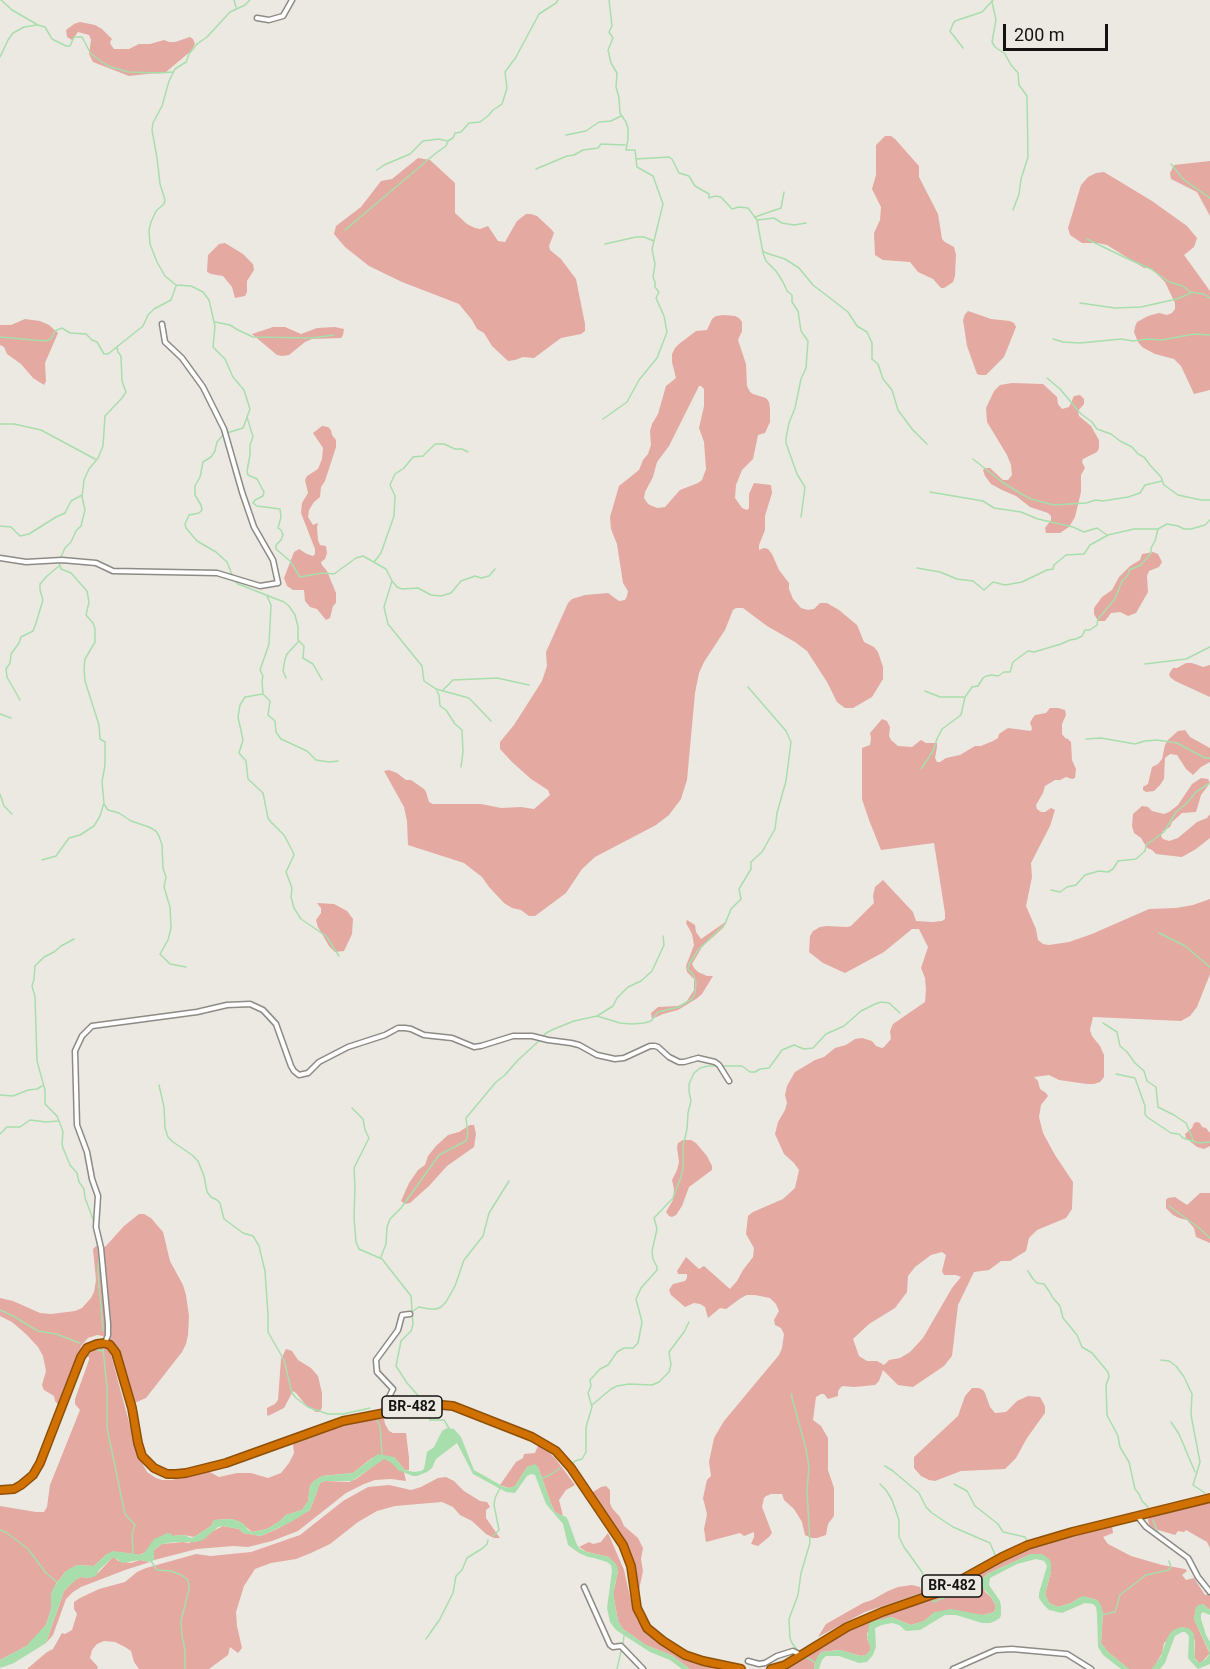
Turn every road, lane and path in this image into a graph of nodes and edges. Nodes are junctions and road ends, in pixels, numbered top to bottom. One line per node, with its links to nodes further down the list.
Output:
1 (292, 0): 2 (street)
2 (257, 18)
3 (162, 324): 4 (street)
4 (0, 558)
5 (729, 1081): 7 (street)
6 (410, 1314): 8 (street)
7 (105, 1344): 8 (highway, BR-482); 9 (highway)
8 (387, 1412): 17 (highway, BR-482)
9 (0, 1490)
10 (1210, 1498): 11 (highway, BR-482)
11 (1137, 1516): 13 (street); 14 (highway, BR-482)
12 (584, 1587): 16 (street)
13 (1210, 1592)
14 (801, 1655): 15 (street); 18 (highway, BR-482)
15 (748, 1661)
16 (643, 1669)
17 (741, 1669)
18 (771, 1669)
19 (953, 1669): 20 (street)
20 (1091, 1669)

